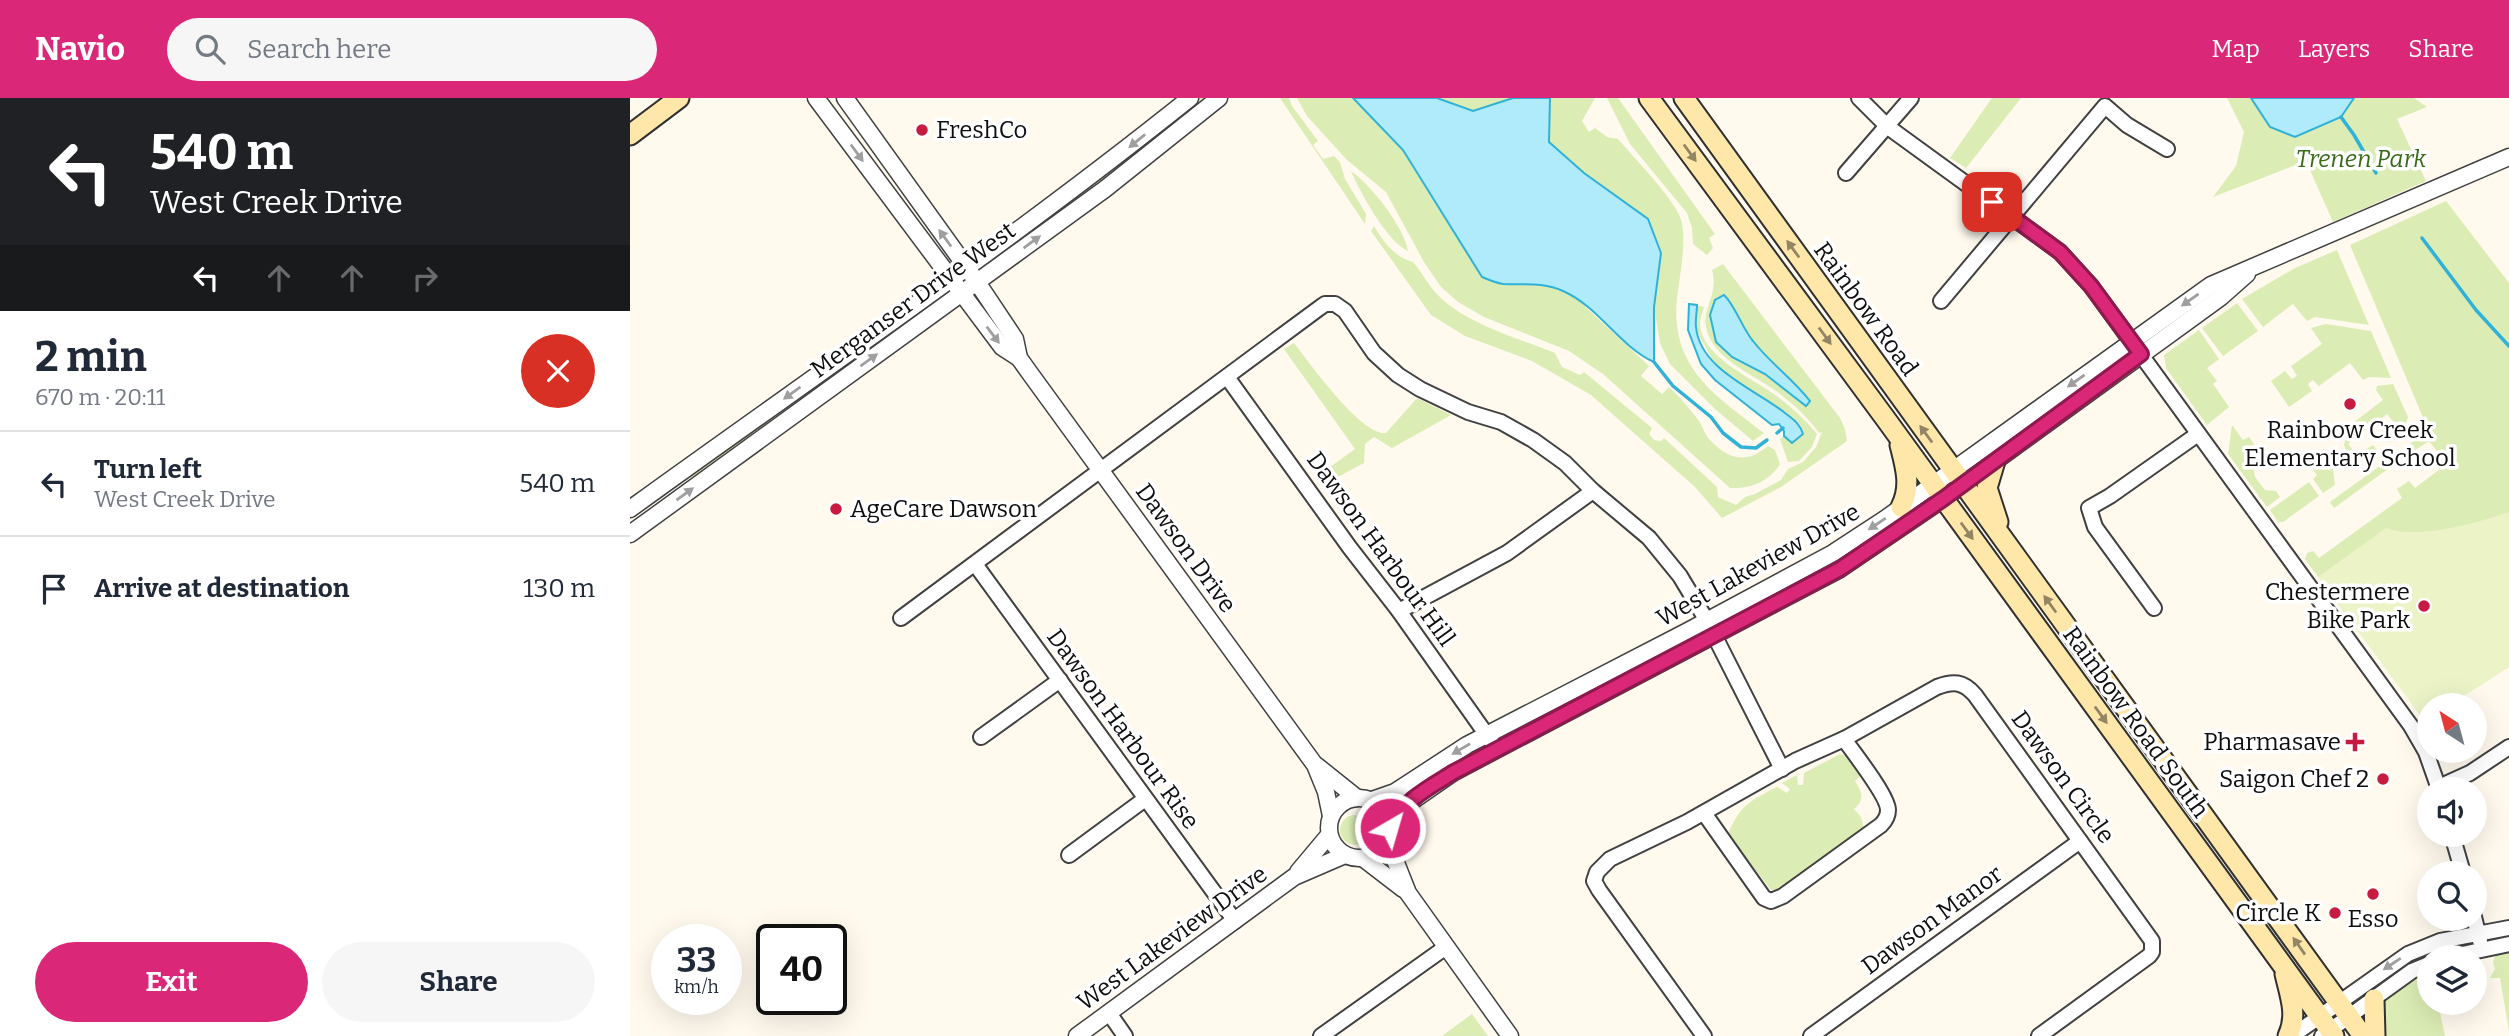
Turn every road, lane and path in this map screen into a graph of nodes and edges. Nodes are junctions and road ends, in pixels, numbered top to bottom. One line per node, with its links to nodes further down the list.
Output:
1 (686, 98): 10 (main road)
2 (817, 98): 17 (street, Dawson Drive, one-way to 17)
3 (845, 98): 16 (street, Dawson Drive)
4 (1190, 98): 19 (street, Merganser Drive West, one-way to 19)
5 (1219, 98): 21 (street, Merganser Drive West, one-way to 5)
6 (1649, 98): 28 (main road, Rainbow Road, one-way to 28)
7 (1684, 98): 31 (main road, Rainbow Road, one-way to 7)
8 (1859, 98): 11 (street)
9 (1911, 98): 11 (street)
10 (674, 103): 12 (main road)
11 (1888, 127): 15 (street); 18 (street)
12 (630, 135)
13 (2167, 149): 18 (street)
14 (2507, 162): 24 (street, West Lakeview Drive)
15 (1846, 173)
16 (903, 180): 17 (street); 19 (street, Dawson Drive, one-way to 16)
17 (886, 192): 20 (street, Dawson Drive)
18 (2011, 216): 23 (street); 24 (street)
19 (966, 267): 20 (street, Merganser Drive West); 21 (street, Dawson Drive)
20 (951, 280): 22 (street, Dawson Drive); 35 (street, Merganser Drive West, one-way to 35)
21 (977, 282): 22 (street, Merganser Drive West); 25 (street, Dawson Drive)
22 (961, 293): 25 (street, Dawson Drive, one-way to 25); 36 (street, Merganser Drive West, one-way to 22)
23 (1941, 301)
24 (2136, 348): 27 (street); 29 (street, West Lakeview Drive); 31 (street, West Lakeview Drive, one-way to 31)
25 (1019, 358): 30 (street, Dawson Drive)
26 (1227, 377): 30 (street); 32 (street); 40 (street, Dawson Harbour Hill)
27 (2198, 434): 39 (street); 50 (street)
28 (1898, 437): 33 (main road, Rainbow Road South); 34 (main road)
29 (1995, 461): 31 (street, West Lakeview Drive); 37 (main road)
30 (1101, 470): 38 (street); 48 (street, Dawson Drive)
31 (1957, 477): 33 (street, West Lakeview Drive); 37 (main road, Rainbow Road)
32 (1593, 491): 40 (street); 42 (street)
33 (1938, 491): 34 (street, West Lakeview Drive); 42 (street, West Lakeview Drive); 71 (main road, Rainbow Road South, one-way to 71)
34 (1901, 506): 42 (street, West Lakeview Drive, one-way to 42)
35 (630, 509)
36 (630, 534)
37 (2009, 548): 75 (main road, Rainbow Road South, one-way to 37)
38 (975, 564): 41 (street); 43 (street, Dawson Harbour Rise)
39 (2154, 608)
40 (1399, 611): 46 (street, Dawson Harbour Hill)
41 (901, 618)
42 (1710, 628): 46 (street, West Lakeview Drive); 49 (street)
43 (1060, 680): 44 (street); 52 (street, Dawson Harbour Rise)
44 (981, 737)
45 (1844, 739): 49 (street, Dawson Circle); 54 (street); 58 (street, Dawson Circle)
46 (1492, 741): 53 (street, West Lakeview Drive, one-way to 53); 56 (street, West Lakeview Drive)
47 (2509, 747): 51 (street)
48 (1315, 765): 53 (street, Dawson Drive); 55 (street, Dawson Drive)
49 (1782, 769): 54 (street, Dawson Circle)
50 (2435, 777)
51 (2462, 777)
52 (1146, 799): 59 (street); 64 (street, Dawson Harbour Rise)
53 (1365, 799): 55 (street); 56 (street)
54 (1704, 813): 81 (street, Dawson Circle)
55 (1331, 816): 57 (street)
56 (1389, 834): 61 (street); 63 (street)
57 (1329, 835): 60 (street); 62 (street, West Lakeview Drive)
58 (2080, 841): 76 (street, Dawson Circle); 82 (street, Dawson Manor)
59 (1069, 855)
60 (1345, 855): 61 (street); 62 (street, West Lakeview Drive)
61 (1364, 859): 63 (street)
62 (1294, 877): 64 (street, West Lakeview Drive)
63 (1408, 893): 69 (street)
64 (1234, 921): 74 (street, West Lakeview Drive)
65 (2509, 928): 66 (street)
66 (2479, 933): 68 (street); 75 (street, one-way to 75)
67 (2509, 944): 70 (street)
68 (2481, 945)
69 (1446, 947): 79 (street); 80 (street)
70 (2487, 948)
71 (2284, 966): 75 (main road, Rainbow Road South); 83 (main road)
72 (2417, 969): 73 (street)
73 (2374, 999): 75 (street); 85 (main road)
74 (1108, 1013): 77 (street, West Lakeview Drive); 78 (street)
75 (2332, 1022): 83 (street); 84 (main road, Rainbow Road South)
76 (2044, 1034)
77 (1077, 1036)
78 (1125, 1036)
79 (1321, 1036)
80 (1510, 1036)
81 (1704, 1036)
82 (1811, 1036)
83 (2290, 1036)
84 (2363, 1036)
85 (2375, 1036)

